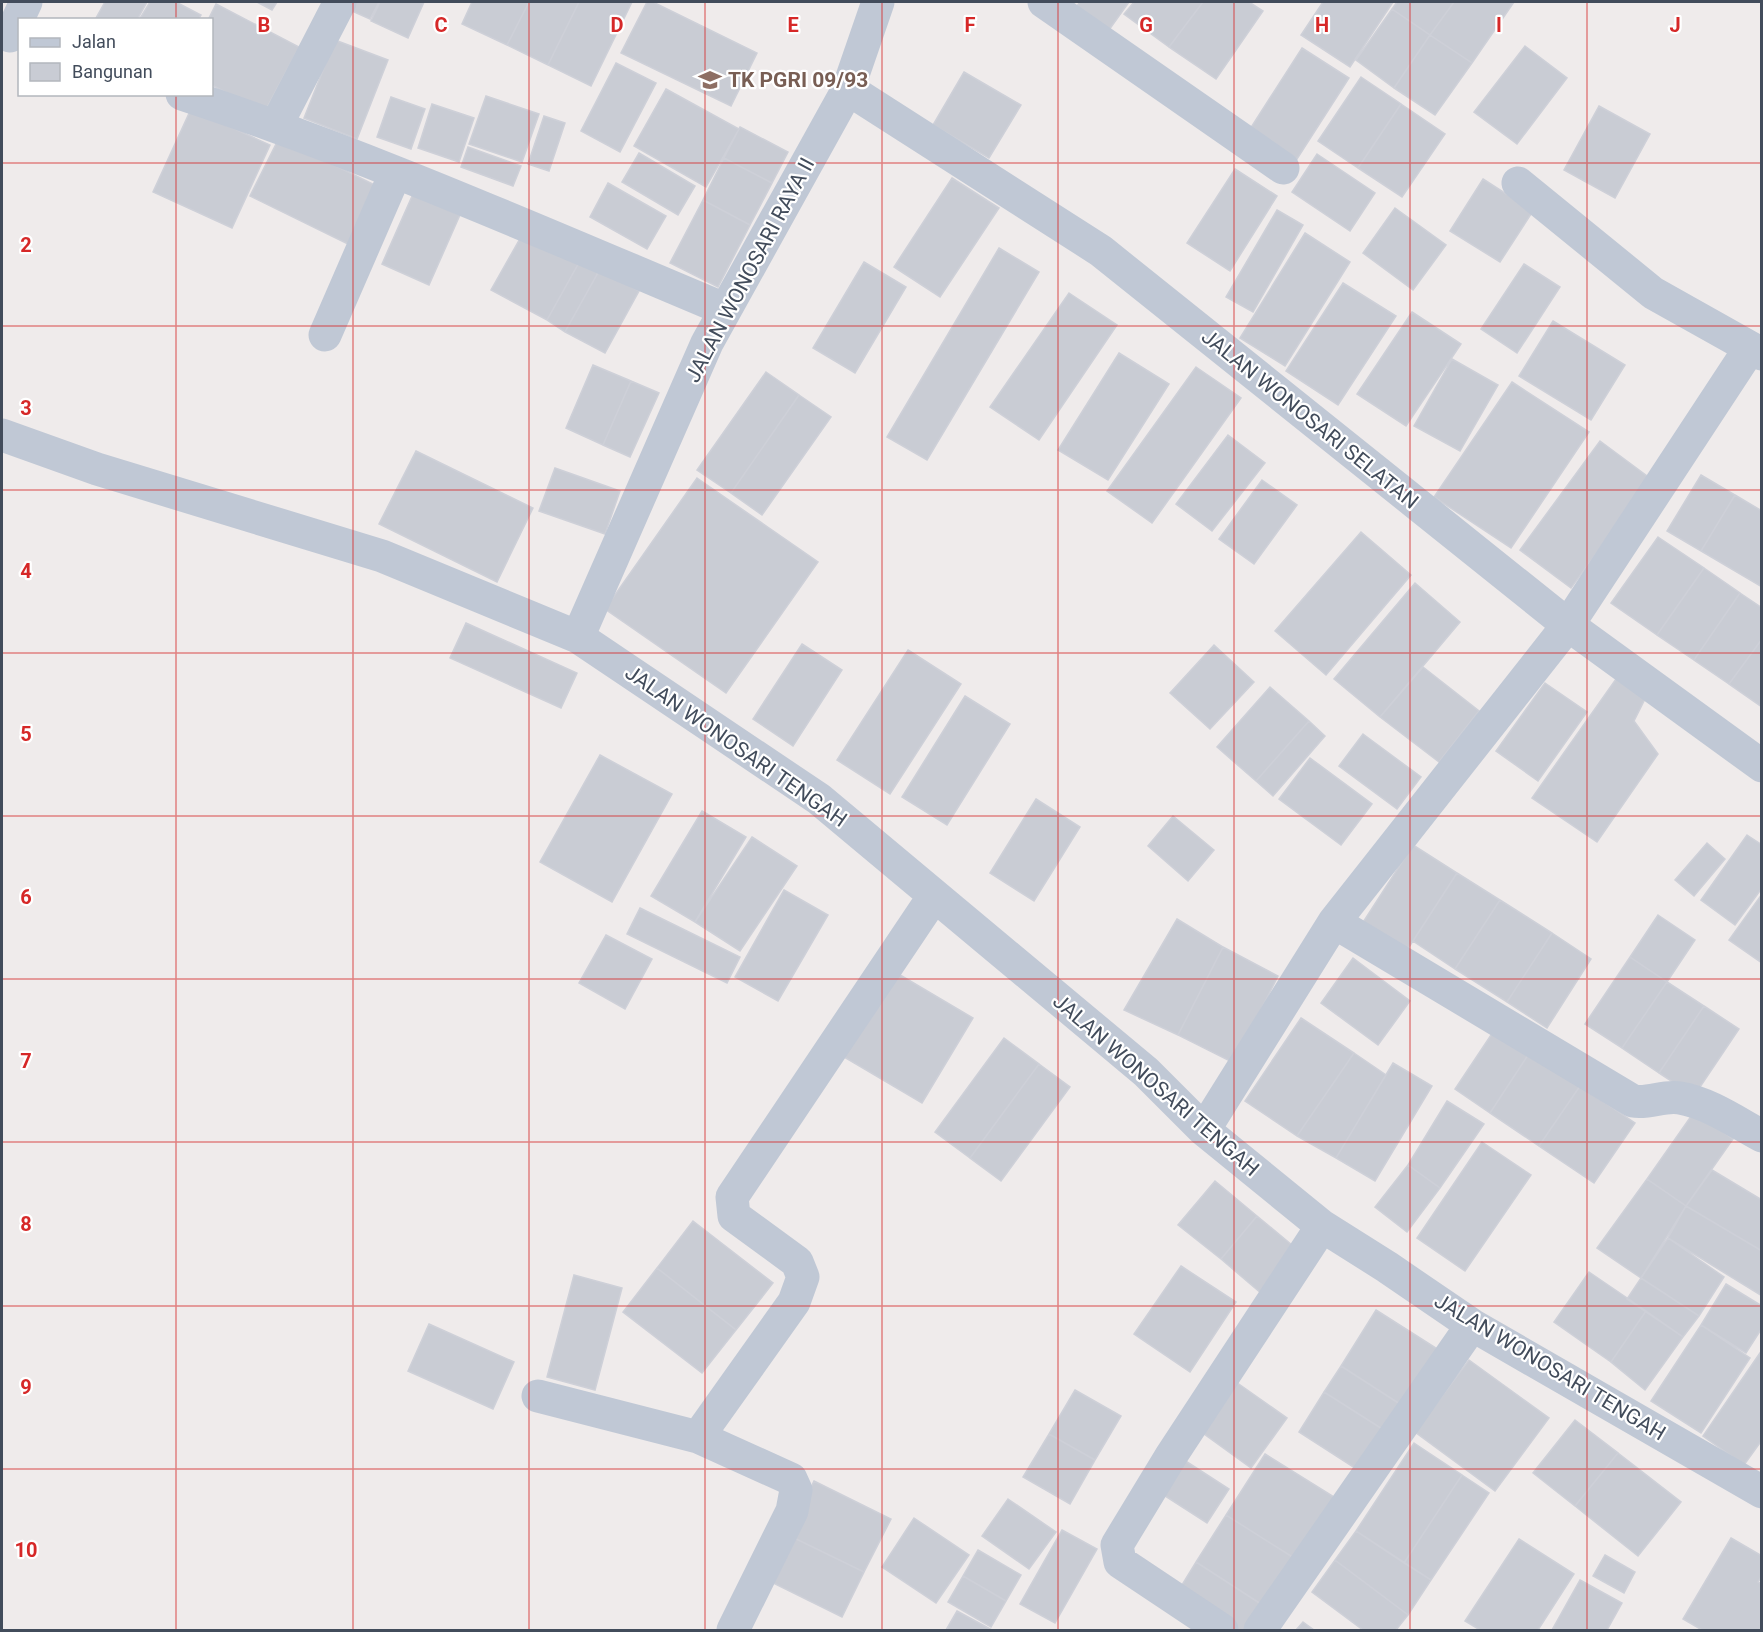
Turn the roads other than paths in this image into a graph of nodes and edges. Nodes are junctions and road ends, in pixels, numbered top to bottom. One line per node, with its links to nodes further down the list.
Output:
1 (26, 2): 5 (street)
2 (340, 2): 10 (street)
3 (878, 2): 8 (street, JALAN WONOSARI RAYA II)
4 (1044, 2): 11 (street)
5 (18, 18)
6 (18, 19): 7 (street)
7 (10, 36)
8 (848, 89): 14 (street, JALAN WONOSARI RAYA II); 18 (street, JALAN WONOSARI SELATAN)
9 (189, 96): 10 (street)
10 (276, 126): 12 (street)
11 (1283, 168)
12 (395, 174): 14 (street); 15 (street)
13 (1518, 183): 16 (street)
14 (724, 309): 19 (street, JALAN WONOSARI RAYA II)
15 (324, 335)
16 (1756, 351): 18 (street)
17 (2, 435): 19 (street, JALAN WONOSARI TENGAH)
18 (1568, 625): 20 (street, JALAN WONOSARI SELATAN); 22 (street)
19 (578, 637): 21 (street, JALAN WONOSARI TENGAH)
20 (1761, 766)
21 (934, 896): 23 (street, JALAN WONOSARI TENGAH); 28 (street)
22 (1334, 922): 23 (street); 24 (street)
23 (1204, 1130): 25 (street, JALAN WONOSARI TENGAH)
24 (1761, 1136)
25 (1322, 1226): 26 (street, JALAN WONOSARI TENGAH); 31 (street)
26 (1472, 1325): 29 (street, JALAN WONOSARI TENGAH); 32 (street)
27 (538, 1396): 28 (street)
28 (698, 1437): 30 (street)
29 (1761, 1492)
30 (733, 1630)
31 (1222, 1630)
32 (1260, 1630)

